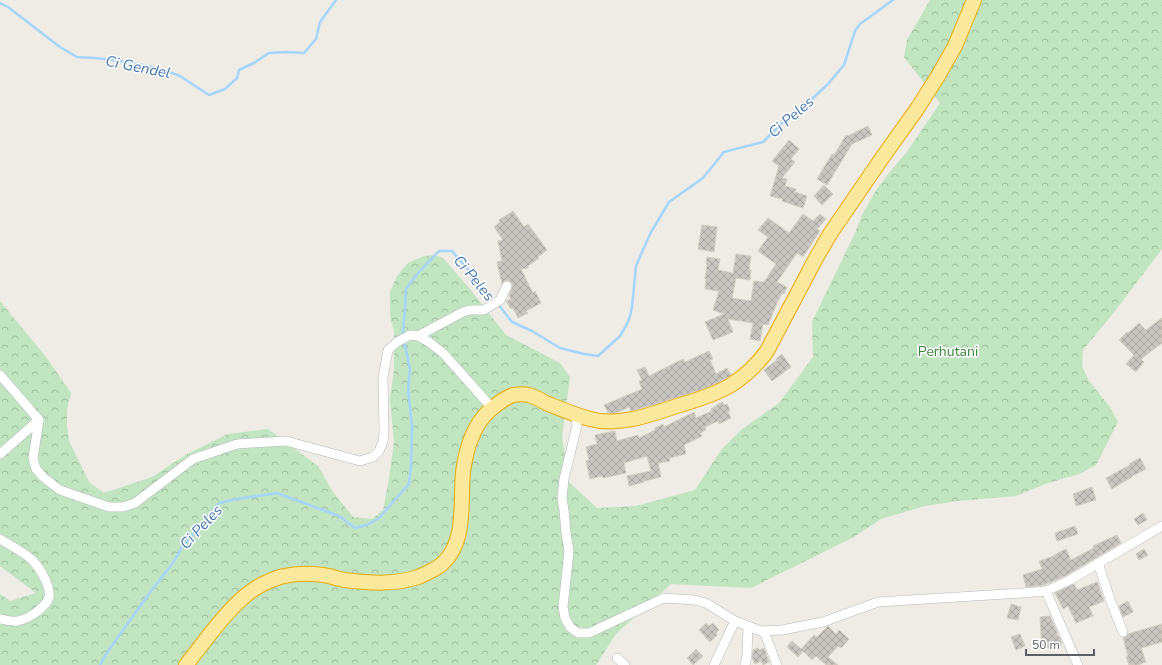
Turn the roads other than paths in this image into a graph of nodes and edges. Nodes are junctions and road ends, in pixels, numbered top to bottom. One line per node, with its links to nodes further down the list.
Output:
1 (974, 0): 6 (highway)
2 (507, 286): 3 (street)
3 (414, 335): 5 (street); 7 (street)
4 (0, 375): 7 (street)
5 (492, 408): 6 (highway); 19 (highway)
6 (576, 415): 14 (street)
7 (39, 420): 8 (street)
8 (0, 454)
9 (1162, 526): 11 (street)
10 (0, 539): 13 (street)
11 (1098, 563): 12 (street); 17 (street)
12 (1046, 590): 16 (street); 24 (street)
13 (0, 620)
14 (735, 621): 15 (street); 21 (street)
15 (748, 626): 16 (street); 22 (street)
16 (761, 631): 23 (street)
17 (1123, 632)
18 (617, 658): 20 (street)
19 (186, 665)
20 (625, 665)
21 (714, 665)
22 (744, 665)
23 (777, 665)
24 (1078, 665)

